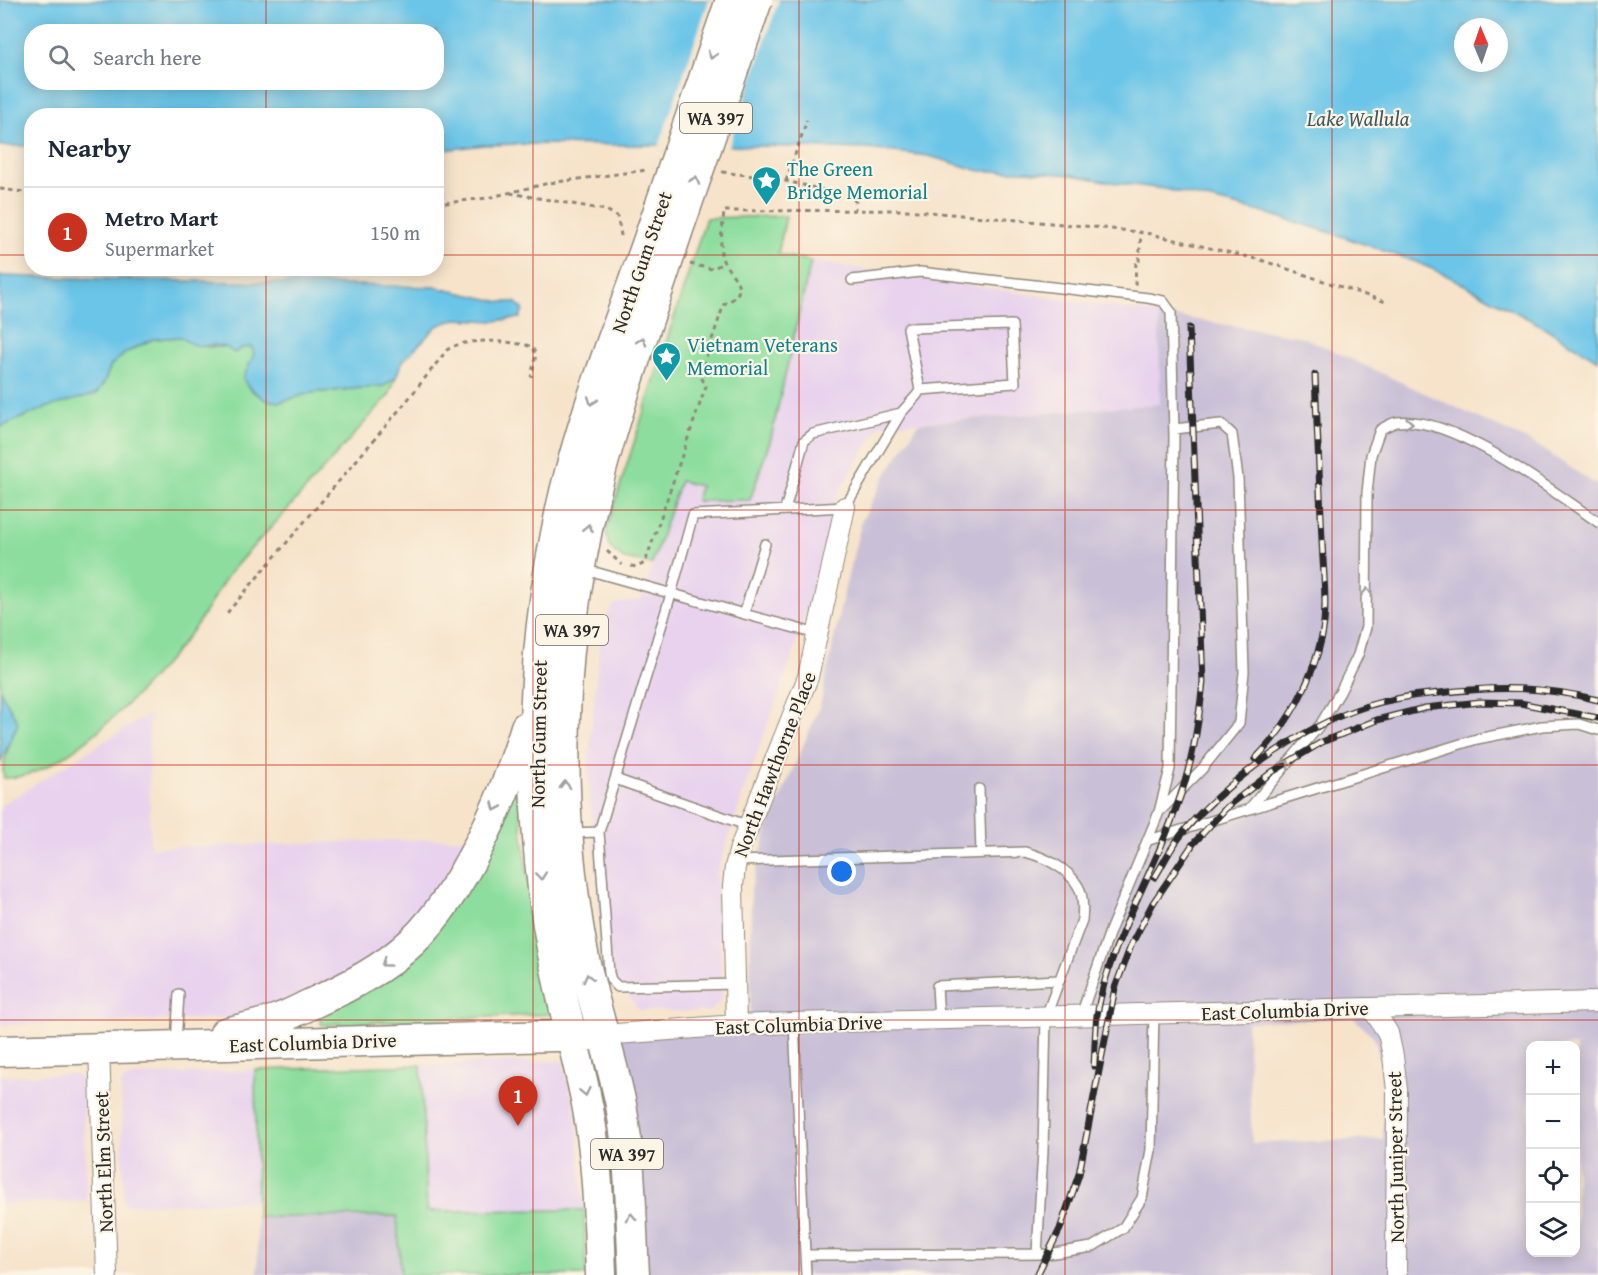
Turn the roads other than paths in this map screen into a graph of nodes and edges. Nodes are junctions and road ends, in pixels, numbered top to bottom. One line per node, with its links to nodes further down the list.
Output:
1 (731, 0): 3 (main road, North Gum Street / WA 397, one-way to 3, bridge)
2 (756, 0): 3 (main road, North Gum Street / WA 397, one-way to 2, bridge)
3 (672, 242): 12 (main road, North Gum Street / WA 397)
4 (852, 280): 7 (lane)
5 (920, 390): 5 (lane); 6 (lane)
6 (901, 413): 8 (lane); 9 (lane)
7 (1174, 429): 21 (lane); 21 (lane)
8 (845, 507): 9 (lane); 15 (street, North Hawthorne Place)
9 (785, 510): 13 (lane)
10 (1598, 522): 20 (lane, one-way to 10)
11 (765, 544): 14 (lane)
12 (565, 568): 13 (lane); 16 (main road, North Gum Street / WA 397); 24 (main road, North Gum Street / WA 397, one-way to 12)
13 (671, 594): 14 (lane); 18 (lane)
14 (744, 614): 15 (lane)
15 (818, 635): 22 (street, North Hawthorne Place)
16 (536, 692): 24 (main road, North Gum Street / WA 397); 41 (main road, one-way to 41)
17 (1598, 728): 20 (lane)
18 (615, 779): 22 (lane); 23 (lane)
19 (979, 789): 26 (lane)
20 (1249, 809): 25 (lane)
21 (1159, 812): 25 (lane)
22 (749, 826): 27 (street, North Hawthorne Place)
23 (599, 832): 24 (lane); 29 (lane)
24 (552, 834): 39 (main road, North Gum Street / WA 397, one-way to 39); 40 (main road, North Gum Street / WA 397, one-way to 24)
25 (1149, 840): 34 (lane)
26 (981, 853): 27 (lane); 28 (lane)
27 (736, 861): 29 (street, North Hawthorne Place)
28 (1059, 980): 35 (lane); 36 (lane)
29 (735, 984): 38 (street, North Hawthorne Place)
30 (179, 994): 41 (lane)
31 (1598, 1002): 32 (street, East Columbia Drive)
32 (1372, 1008): 33 (street, East Columbia Drive); 50 (street, North Juniper Street)
33 (1154, 1014): 34 (street, East Columbia Drive); 44 (lane)
34 (1082, 1015): 35 (street, East Columbia Drive)
35 (1046, 1016): 36 (street, East Columbia Drive); 44 (lane)
36 (939, 1019): 37 (street, East Columbia Drive)
37 (794, 1023): 38 (street, East Columbia Drive); 45 (lane)
38 (736, 1025): 40 (street, East Columbia Drive)
39 (571, 1035): 40 (main road, East Columbia Drive); 41 (main road, East Columbia Drive); 47 (main road, North Gum Street / WA 397, one-way to 47)
40 (603, 1035): 48 (main road, North Gum Street / WA 397, one-way to 40)
41 (176, 1046): 42 (main road, East Columbia Drive)
42 (99, 1048): 43 (main road, East Columbia Drive); 46 (street, North Elm Street)
43 (0, 1051)
44 (1037, 1254): 45 (lane)
45 (805, 1255): 49 (lane)
46 (107, 1275)
47 (601, 1275)
48 (634, 1275)
49 (806, 1275)
50 (1396, 1275)

